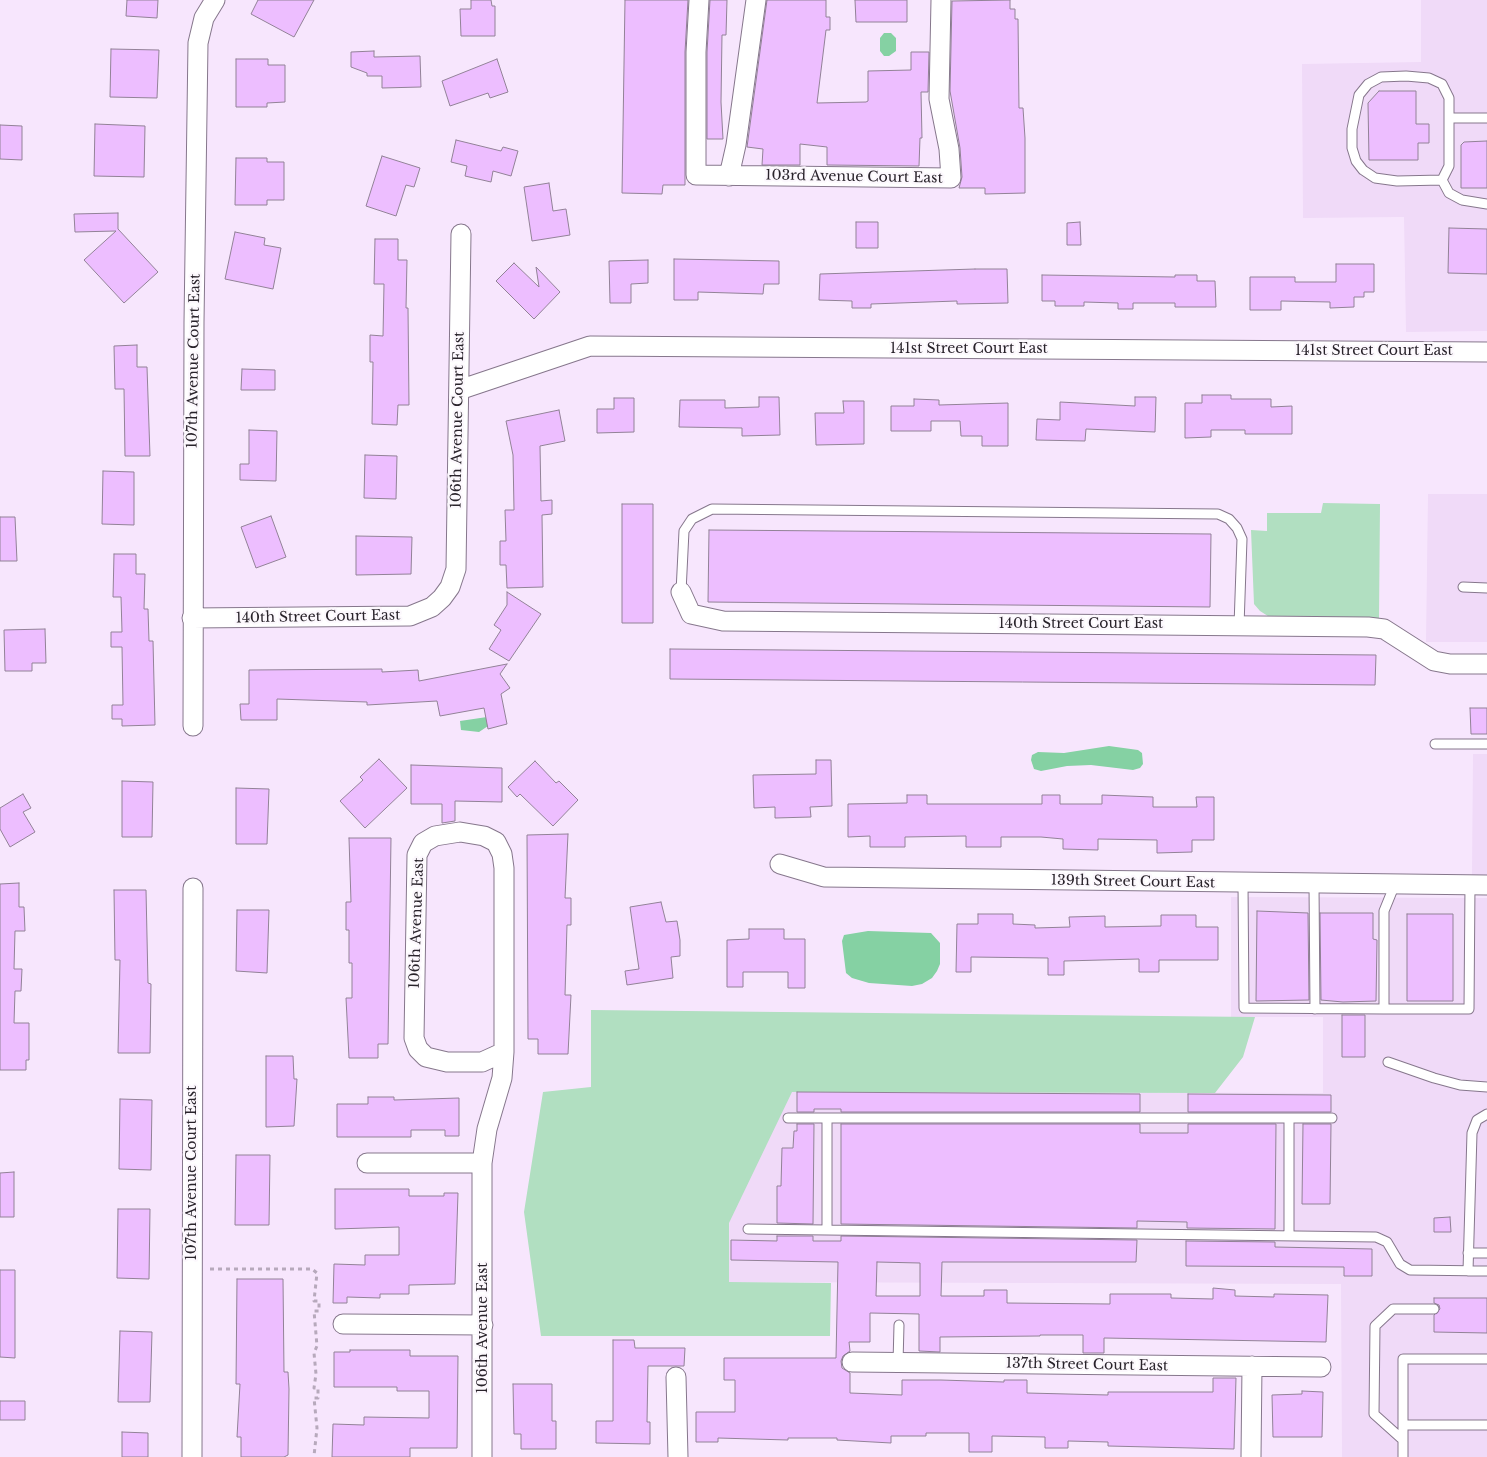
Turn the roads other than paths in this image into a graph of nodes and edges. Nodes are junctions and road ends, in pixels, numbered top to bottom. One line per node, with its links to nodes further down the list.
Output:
1 (215, 0): 17 (street, 107th Avenue Court East)
2 (699, 0): 7 (street, 103rd Avenue Court East)
3 (756, 0): 7 (street)
4 (941, 0): 7 (street, 103rd Avenue Court East)
5 (1450, 118): 6 (lane); 8 (lane); 8 (lane)
6 (1487, 118)
7 (729, 176)
8 (1442, 180): 9 (lane)
9 (1487, 204)
10 (461, 234): 12 (street, 106th Avenue Court East)
11 (1487, 352): 12 (street, 141st Street Court East)
12 (459, 390): 16 (street, 106th Avenue Court East)
13 (1463, 587): 14 (lane)
14 (1487, 588)
15 (681, 592): 18 (street, 140th Street Court East); 18 (lane)
16 (440, 601): 17 (street, 140th Street Court East)
17 (192, 618): 20 (street, 107th Avenue Court East)
18 (1240, 626): 19 (street, 140th Street Court East)
19 (1487, 664)
20 (193, 726)
21 (1435, 744): 22 (lane)
22 (1487, 744)
23 (780, 864): 24 (street, 139th Street Court East)
24 (1243, 883): 25 (street, 139th Street Court East); 29 (lane)
25 (1314, 884): 26 (street, 139th Street Court East); 29 (lane)
26 (1395, 884): 27 (street, 139th Street Court East); 30 (lane)
27 (1478, 885): 30 (lane)
28 (193, 888): 61 (street, 107th Avenue Court East)
29 (1315, 1009): 30 (lane)
30 (1384, 1009)
31 (504, 1052): 31 (street, 106th Avenue East); 40 (street, 106th Avenue East)
32 (1388, 1062): 33 (lane)
33 (1487, 1087)
34 (1487, 1114): 44 (lane)
35 (788, 1118): 36 (lane)
36 (827, 1118): 37 (lane); 42 (lane)
37 (1289, 1118): 38 (lane); 43 (lane)
38 (1332, 1118)
39 (367, 1164): 40 (street)
40 (482, 1164): 50 (street, 106th Avenue East)
41 (748, 1229): 42 (lane)
42 (827, 1230): 43 (lane)
43 (1289, 1235): 46 (lane)
44 (1468, 1253): 45 (lane); 46 (lane)
45 (1487, 1253)
46 (1468, 1271): 47 (lane)
47 (1487, 1271)
48 (1434, 1309): 60 (lane)
49 (343, 1324): 50 (street)
50 (483, 1325): 62 (street, 106th Avenue East)
51 (899, 1325): 54 (lane)
52 (1487, 1359): 58 (lane)
53 (852, 1362): 54 (street, 137th Street Court East)
54 (898, 1363): 55 (street, 137th Street Court East)
55 (1252, 1366): 56 (street, 137th Street Court East); 64 (street)
56 (1321, 1367)
57 (676, 1377): 63 (street)
58 (1403, 1425): 59 (lane); 60 (lane)
59 (1487, 1426)
60 (1403, 1440): 65 (lane)
61 (192, 1457)
62 (482, 1457)
63 (678, 1457)
64 (1251, 1457)
65 (1403, 1457)

